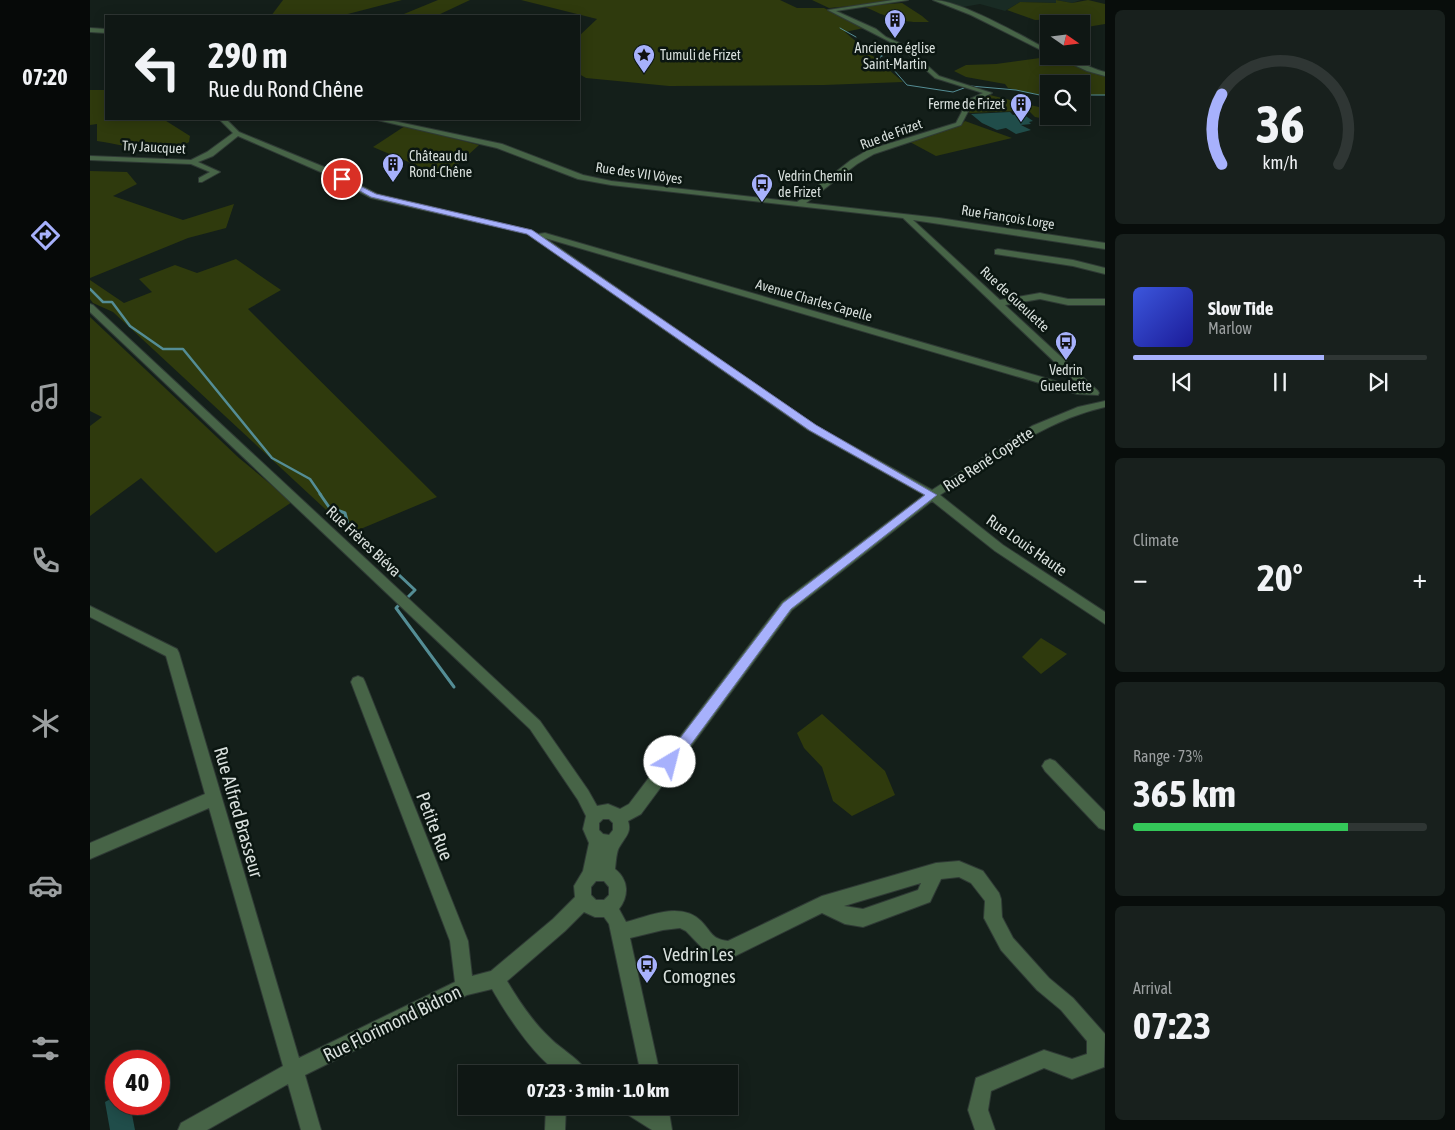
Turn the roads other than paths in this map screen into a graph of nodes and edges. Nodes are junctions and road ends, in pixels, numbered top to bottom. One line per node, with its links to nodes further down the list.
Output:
1 (905, 0): 18 (street, Rue de Frizet)
2 (936, 0): 3 (street)
3 (958, 8): 4 (street); 8 (street)
4 (1015, 27)
5 (90, 30): 7 (street)
6 (1024, 30): 8 (street)
7 (105, 31)
8 (1015, 35): 9 (street)
9 (1040, 48)
10 (1078, 65): 11 (street)
11 (1105, 74)
12 (223, 120): 14 (street, Avenue Charles Capelle)
13 (381, 120): 18 (street, Rue des VII Vôyes)
14 (238, 133): 16 (street, Try Jaucquet); 20 (street, Avenue Charles Capelle)
15 (90, 158): 16 (street, Try Jaucquet)
16 (192, 162): 17 (street)
17 (202, 180)
18 (798, 204): 19 (street, Rue des VII Vôyes)
19 (906, 217): 21 (street, Rue François Lorge); 24 (street, Rue de Gueulette)
20 (530, 232): 27 (street, Avenue Charles Capelle); 29 (street, Rue Louis Haute)
21 (1105, 246)
22 (998, 252): 23 (street)
23 (1105, 271)
24 (999, 302): 25 (street); 27 (street, Rue de Gueulette)
25 (1105, 302)
26 (90, 307): 35 (street, Rue Frères Biéva)
27 (1091, 391): 28 (street, Rue de Gueulette)
28 (1105, 403): 29 (street, Rue René Copette)
29 (932, 495): 31 (street, Rue Louis Haute); 36 (street, Rue René Copette)
30 (90, 611): 34 (street, Rue Alfred Brasseur)
31 (1105, 619)
32 (358, 682): 47 (street, Petite Rue)
33 (1050, 766): 37 (street)
34 (214, 798): 39 (street); 51 (street, Rue Alfred Brasseur)
35 (594, 816): 36 (street); 38 (street)
36 (619, 817): 38 (street)
37 (1105, 823)
38 (605, 841): 41 (street)
39 (90, 851)
40 (936, 871): 43 (street); 43 (street); 48 (street)
41 (598, 874): 42 (street); 44 (street)
42 (583, 901): 44 (street); 46 (street, Rue Florimond Bidron)
43 (822, 904): 45 (street)
44 (608, 909): 45 (street)
45 (620, 932): 50 (street)
46 (496, 979): 47 (street, Rue Florimond Bidron); 49 (street)
47 (465, 987): 51 (street, Rue Florimond Bidron)
48 (1100, 1043): 56 (street)
49 (556, 1065)
50 (649, 1065)
51 (295, 1070): 53 (street, Rue Florimond Bidron); 54 (street, Rue Alfred Brasseur)
52 (556, 1115): 55 (street)
53 (188, 1130)
54 (311, 1130)
55 (555, 1130)
56 (985, 1130)

